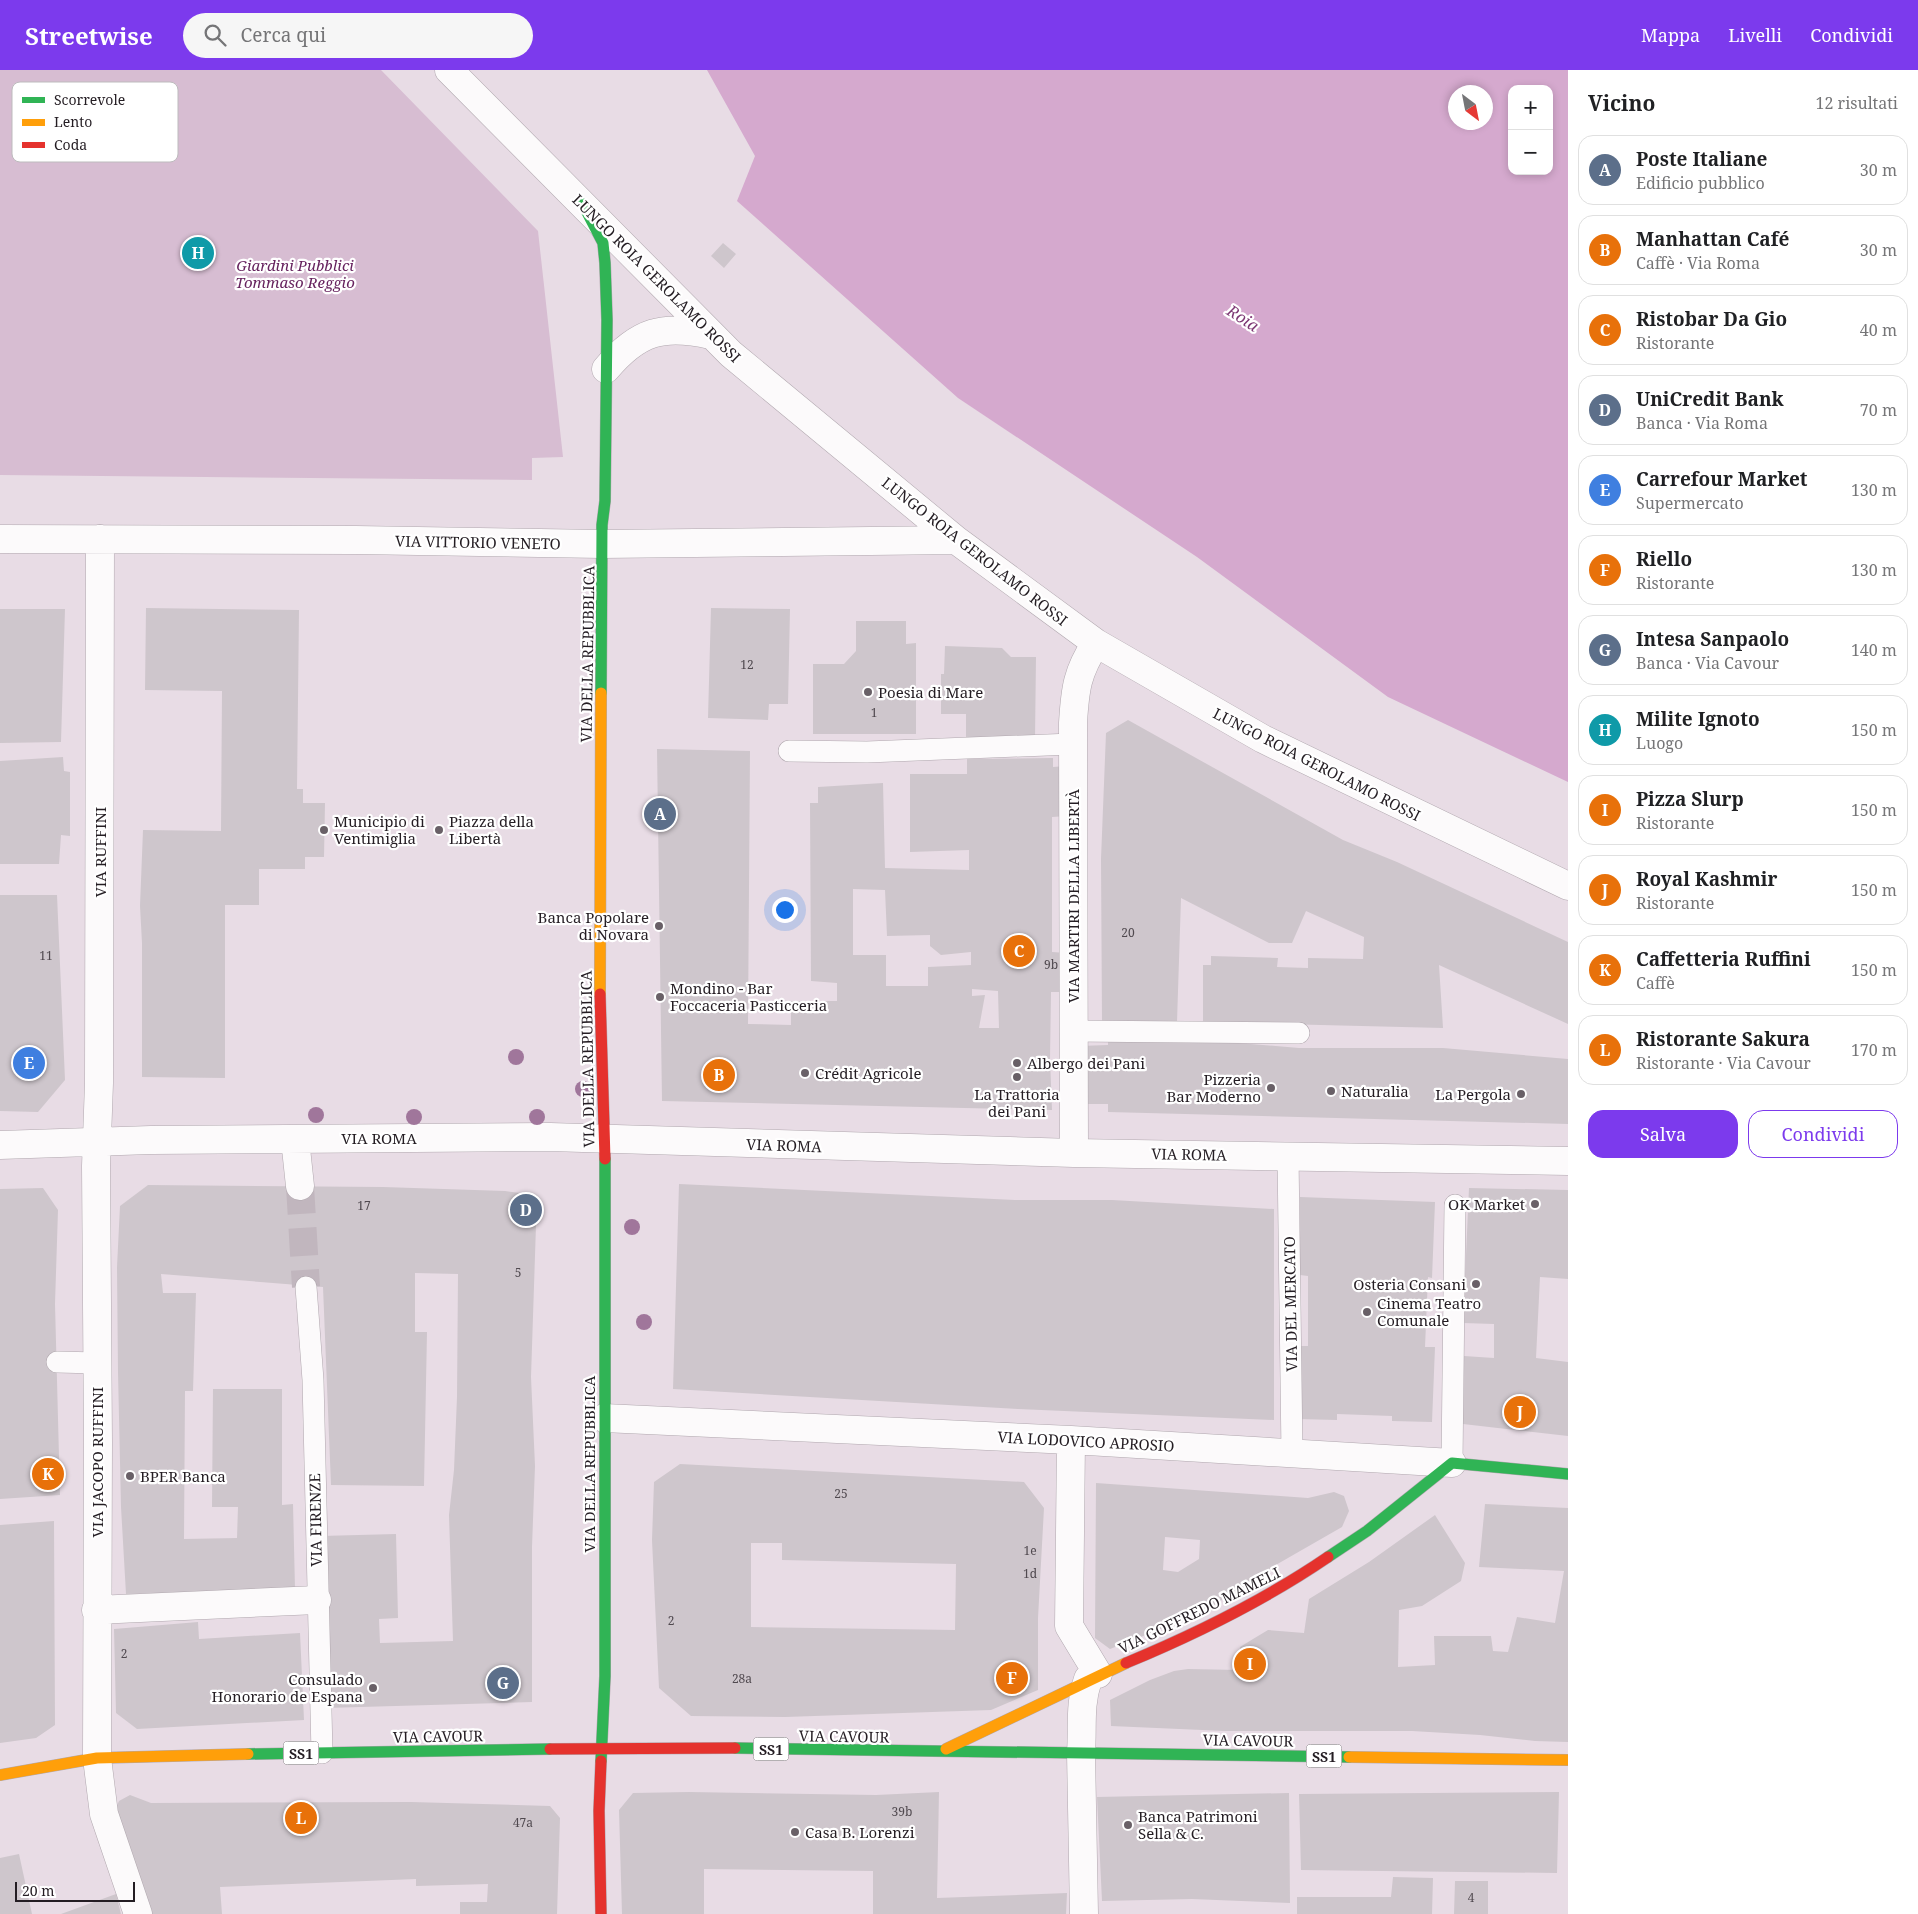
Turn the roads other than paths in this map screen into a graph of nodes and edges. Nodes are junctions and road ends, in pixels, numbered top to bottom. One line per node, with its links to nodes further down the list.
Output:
1 (449, 70): 2 (street, LUNGO ROIA GEROLAMO ROSSI)
2 (582, 203): 3 (street, LUNGO ROIA GEROLAMO ROSSI); 4 (main road, VIA DELLA REPUBBLICA)
3 (711, 335): 4 (street); 7 (street, LUNGO ROIA GEROLAMO ROSSI)
4 (606, 369): 8 (main road, VIA DELLA REPUBBLICA)
5 (0, 539): 6 (street, VIA VITTORIO VENETO)
6 (100, 539): 8 (street, VIA VITTORIO VENETO); 19 (street, VIA RUFFINI)
7 (956, 540): 8 (street, VIA VITTORIO VENETO); 9 (street, LUNGO ROIA GEROLAMO ROSSI)
8 (602, 544): 16 (main road, VIA DELLA REPUBBLICA)
9 (1096, 643): 10 (street, VIA MARTIRI DELLA LIBERTÀ); 12 (street, LUNGO ROIA GEROLAMO ROSSI)
10 (1072, 744): 11 (lane); 13 (street, VIA MARTIRI DELLA LIBERTÀ)
11 (790, 751)
12 (1568, 886)
13 (1073, 1031): 14 (lane); 18 (street, VIA MARTIRI DELLA LIBERTÀ)
14 (1299, 1033)
15 (295, 1139): 16 (street, VIA ROMA); 19 (street, VIA ROMA); 22 (street)
16 (602, 1139): 18 (street, VIA ROMA); 27 (main road, VIA DELLA REPUBBLICA)
17 (0, 1145): 19 (street, VIA ROMA)
18 (1074, 1153): 20 (street, VIA ROMA)
19 (96, 1154): 26 (street, VIA JACOPO RUFFINI)
20 (1288, 1156): 21 (street, VIA ROMA); 29 (lane, VIA DEL MERCATO)
21 (1568, 1161)
22 (300, 1186)
23 (1455, 1205): 30 (lane)
24 (306, 1287): 32 (lane, VIA FIRENZE)
25 (57, 1362): 26 (lane)
26 (97, 1363): 33 (street, VIA JACOPO RUFFINI)
27 (604, 1418): 28 (street, VIA LODOVICO APROSIO); 35 (main road, VIA DELLA REPUBBLICA)
28 (1071, 1440): 29 (street, VIA LODOVICO APROSIO); 34 (street)
29 (1292, 1453): 30 (street, VIA LODOVICO APROSIO)
30 (1452, 1463): 31 (main road, VIA LODOVICO APROSIO); 34 (main road, VIA GOFFREDO MAMELI)
31 (1568, 1474)
32 (317, 1600): 33 (street); 37 (lane, VIA FIRENZE)
33 (96, 1610): 39 (street, VIA JACOPO RUFFINI)
34 (1093, 1677): 36 (main road, VIA GOFFREDO MAMELI); 38 (street)
35 (602, 1749): 36 (main road, VIA CAVOUR / SS1); 37 (main road, VIA CAVOUR / SS1); 43 (main road, VIA DELLA REPUBBLICA)
36 (940, 1752): 38 (main road, VIA CAVOUR / SS1)
37 (322, 1753): 39 (main road, VIA CAVOUR / SS1)
38 (1081, 1753): 40 (main road, VIA CAVOUR / SS1); 44 (street)
39 (96, 1758): 41 (main road, VIA CAVOUR / SS1); 42 (street, VIA JACOPO RUFFINI)
40 (1568, 1760)
41 (0, 1775)
42 (138, 1914)
43 (601, 1914)
44 (1084, 1914)

